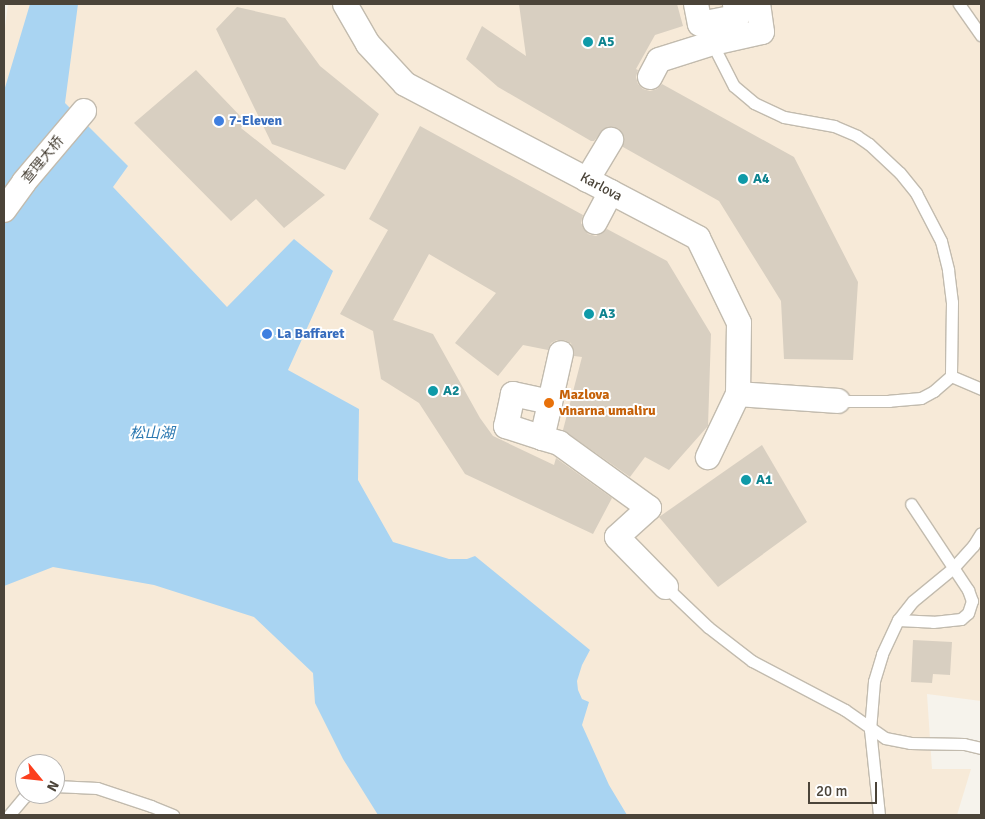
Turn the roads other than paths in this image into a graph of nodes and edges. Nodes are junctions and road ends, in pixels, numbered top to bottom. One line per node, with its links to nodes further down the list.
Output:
1 (345, 4): 10 (street, Karlova)
2 (735, 4): 5 (street)
3 (758, 4): 5 (street)
4 (959, 4): 6 (lane)
5 (709, 30): 7 (street); 15 (lane)
6 (981, 35)
7 (650, 77)
8 (84, 111): 12 (street, 查理大桥)
9 (611, 140): 10 (street)
10 (587, 180): 11 (street, Karlova)
11 (611, 192): 13 (street); 17 (street, Karlova)
12 (4, 210)
13 (595, 222)
14 (561, 353): 19 (street)
15 (951, 376): 16 (lane); 18 (lane)
16 (981, 388)
17 (738, 394): 18 (street); 21 (street)
18 (838, 400)
19 (550, 402): 20 (street); 20 (street)
20 (542, 438): 25 (street)
21 (708, 457)
22 (911, 504): 24 (lane)
23 (981, 533): 24 (lane)
24 (953, 568): 26 (lane); 26 (lane)
25 (666, 587): 27 (lane)
26 (898, 620): 27 (lane)
27 (870, 730): 28 (lane); 33 (lane)
28 (981, 748)
29 (65, 786): 32 (lane)
30 (19, 804): 31 (lane)
31 (9, 815)
32 (173, 815)
33 (879, 815)

